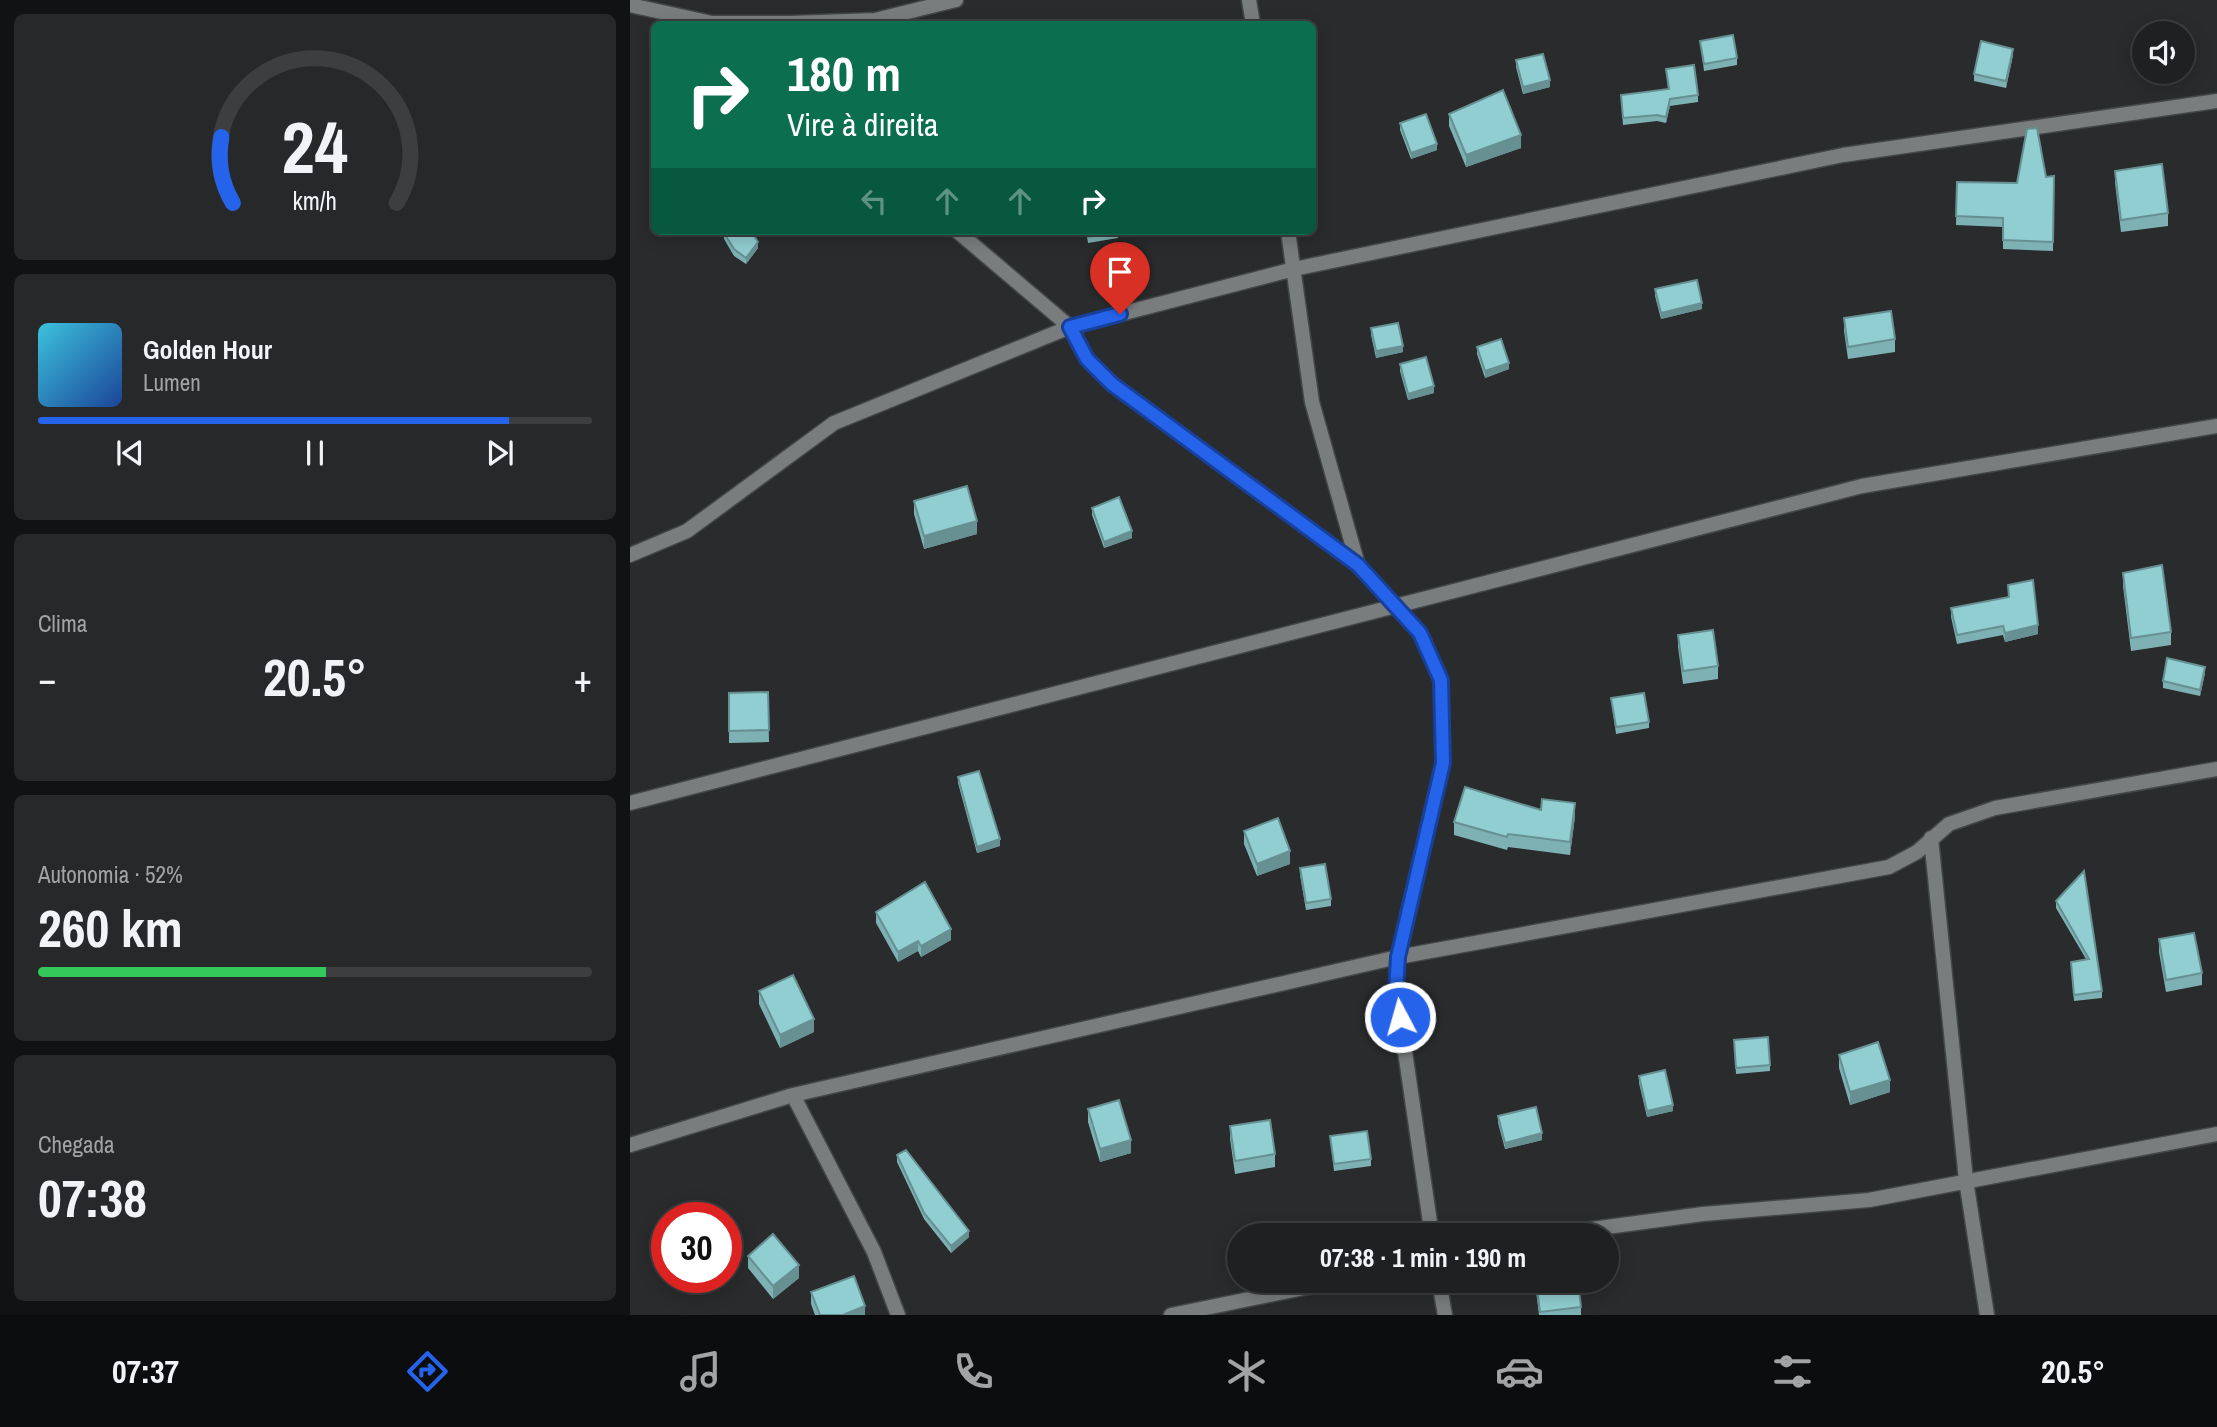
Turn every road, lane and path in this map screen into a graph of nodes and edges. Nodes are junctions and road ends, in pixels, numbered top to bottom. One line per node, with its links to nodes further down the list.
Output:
1 (956, 0): 5 (street)
2 (1249, 0): 6 (street)
3 (630, 5): 4 (street)
4 (700, 21)
5 (834, 21)
6 (1252, 21)
7 (2217, 101): 10 (street)
8 (962, 235): 11 (street)
9 (1289, 235): 10 (street)
10 (1294, 269): 11 (street); 14 (street)
11 (1070, 327): 13 (street); 14 (street)
12 (2217, 426): 15 (street)
13 (630, 555)
14 (1358, 565): 15 (street)
15 (1394, 605): 17 (street); 19 (street)
16 (2217, 769): 18 (street)
17 (630, 803)
18 (1931, 838): 19 (street); 23 (street)
19 (1398, 957): 20 (street); 24 (street)
20 (793, 1095): 22 (street); 28 (street)
21 (2217, 1134): 23 (street)
22 (630, 1145)
23 (1966, 1180): 25 (street); 31 (street)
24 (1430, 1223)
25 (1619, 1225)
26 (1279, 1293): 29 (street)
27 (1441, 1293): 30 (street)
28 (898, 1315)
29 (1171, 1315)
30 (1445, 1315)
31 (1987, 1315)

